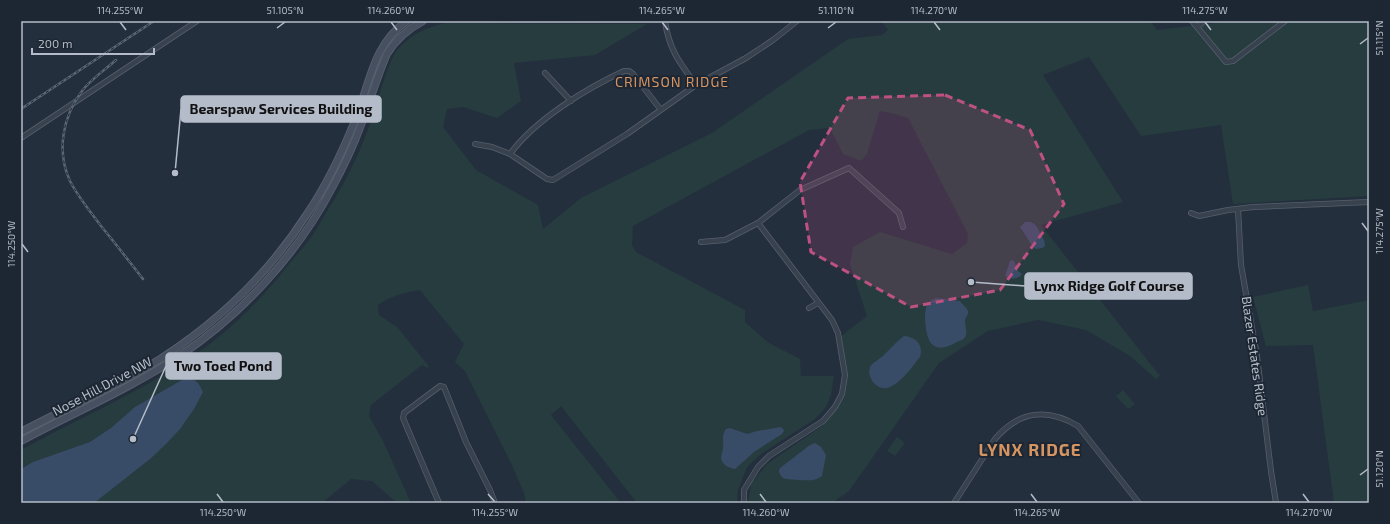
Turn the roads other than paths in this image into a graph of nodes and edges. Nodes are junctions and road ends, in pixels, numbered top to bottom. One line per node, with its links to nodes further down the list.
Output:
1 (197, 21): 14 (street)
2 (407, 21): 25 (street, Nose Hill Drive NW)
3 (423, 21): 26 (street, Nose Hill Drive NW)
4 (665, 21): 11 (street)
5 (797, 21): 11 (street)
6 (1192, 21): 9 (street)
7 (1204, 21): 9 (street)
8 (1284, 21): 9 (street)
9 (1197, 26)
10 (545, 73): 12 (street)
11 (696, 85): 13 (street)
12 (571, 101): 13 (street); 16 (street)
13 (661, 110): 16 (street)
14 (21, 138)
15 (475, 144): 16 (street)
16 (510, 154)
17 (1369, 202): 18 (street)
18 (1238, 209): 19 (street); 32 (street, Blazer Estates Ridge)
19 (1190, 213)
20 (758, 223): 21 (street); 22 (street); 23 (street)
21 (903, 227)
22 (701, 242)
23 (818, 302): 24 (street); 29 (street)
24 (809, 308)
25 (21, 432)
26 (21, 442)
27 (439, 503): 28 (street)
28 (495, 503)
29 (744, 503)
30 (954, 503): 31 (street)
31 (1139, 503)
32 (1276, 503)

